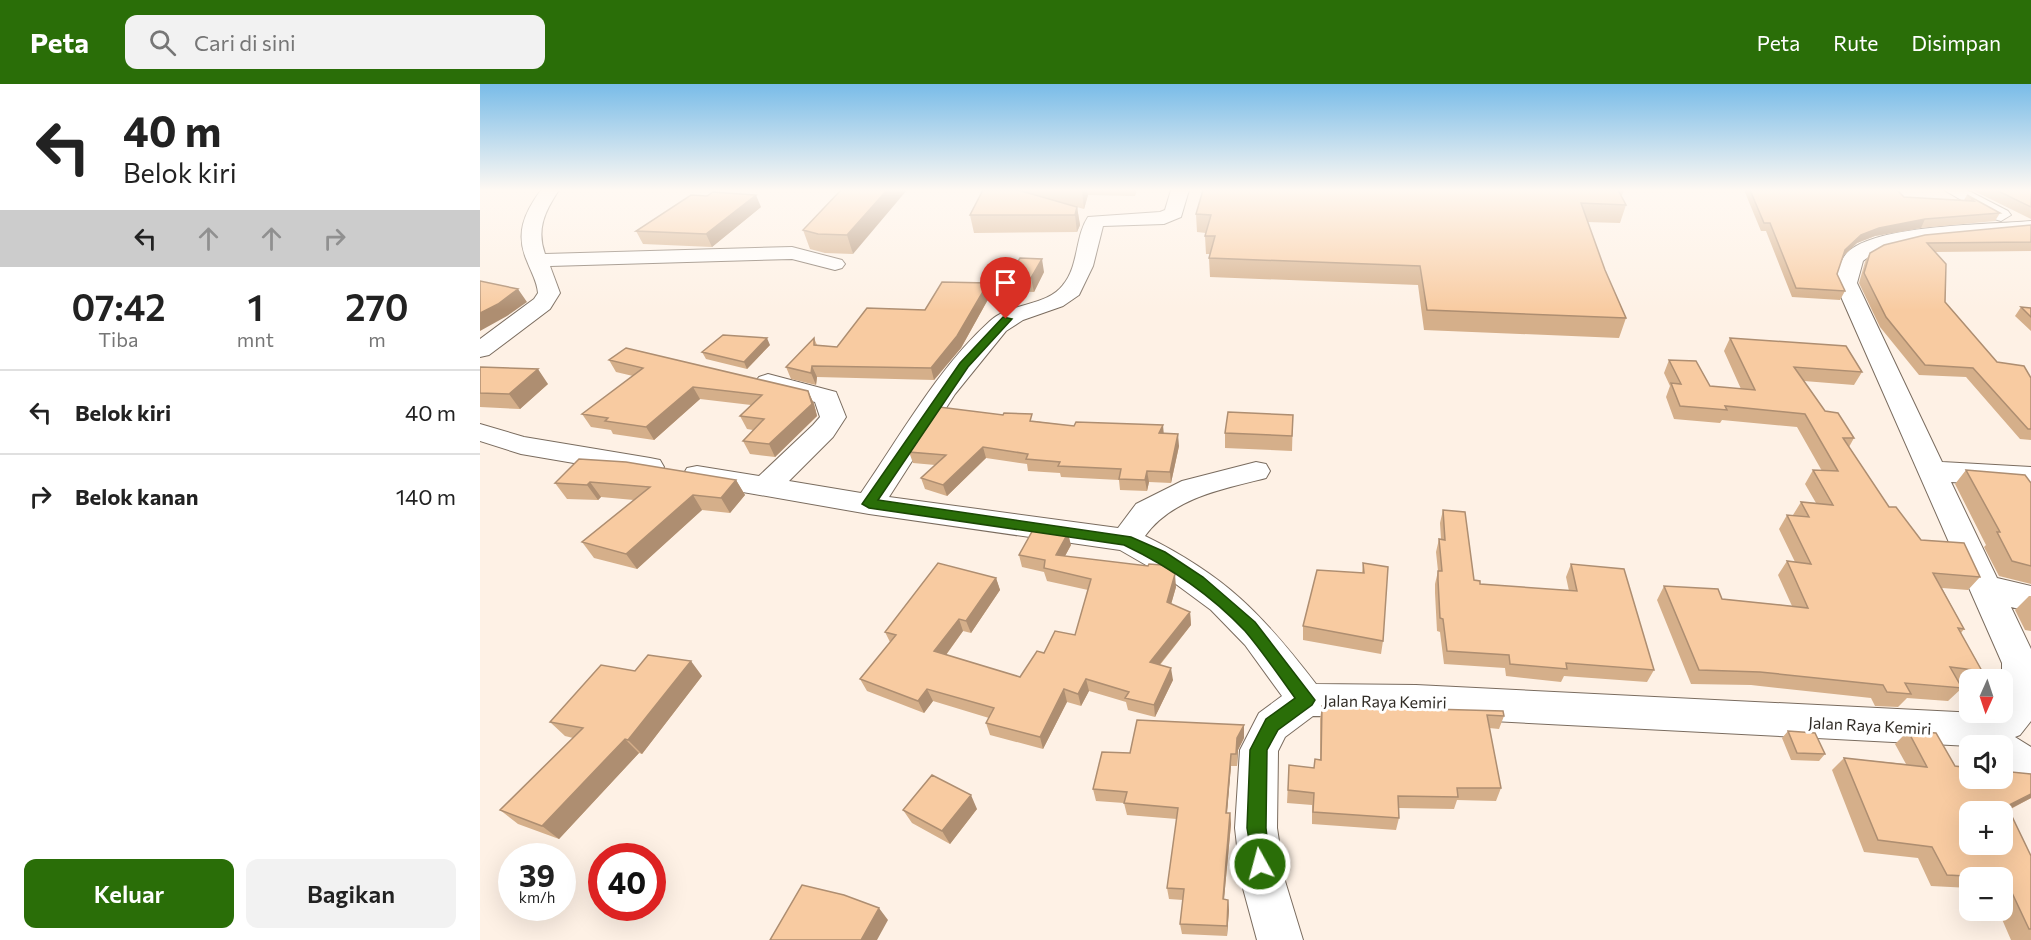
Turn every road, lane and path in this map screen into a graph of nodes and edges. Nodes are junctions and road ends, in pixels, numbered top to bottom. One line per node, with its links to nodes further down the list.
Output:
1 (531, 230): 6 (street)
2 (1086, 230): 15 (street)
3 (2025, 232): 12 (street, Jalan Raya Kemiri)
4 (808, 236): 5 (street)
5 (792, 253): 6 (street); 7 (street)
6 (536, 260): 8 (street)
7 (835, 264)
8 (480, 350)
9 (743, 376): 14 (street)
10 (480, 432): 14 (street)
11 (1256, 471): 16 (street)
12 (1932, 471): 13 (street); 17 (street, Jalan Raya Kemiri)
13 (2031, 477)
14 (767, 485): 15 (street)
15 (869, 504): 16 (street)
16 (1126, 540): 19 (street)
17 (1986, 588): 18 (street); 20 (street, Jalan Raya Kemiri)
18 (2031, 599)
19 (1306, 700): 21 (street, Jalan Raya Kemiri); 24 (street, Jalan Raya Kemiri)
20 (1998, 735)
21 (1959, 740)
22 (2013, 757): 23 (street)
23 (2031, 770)
24 (1280, 940)

